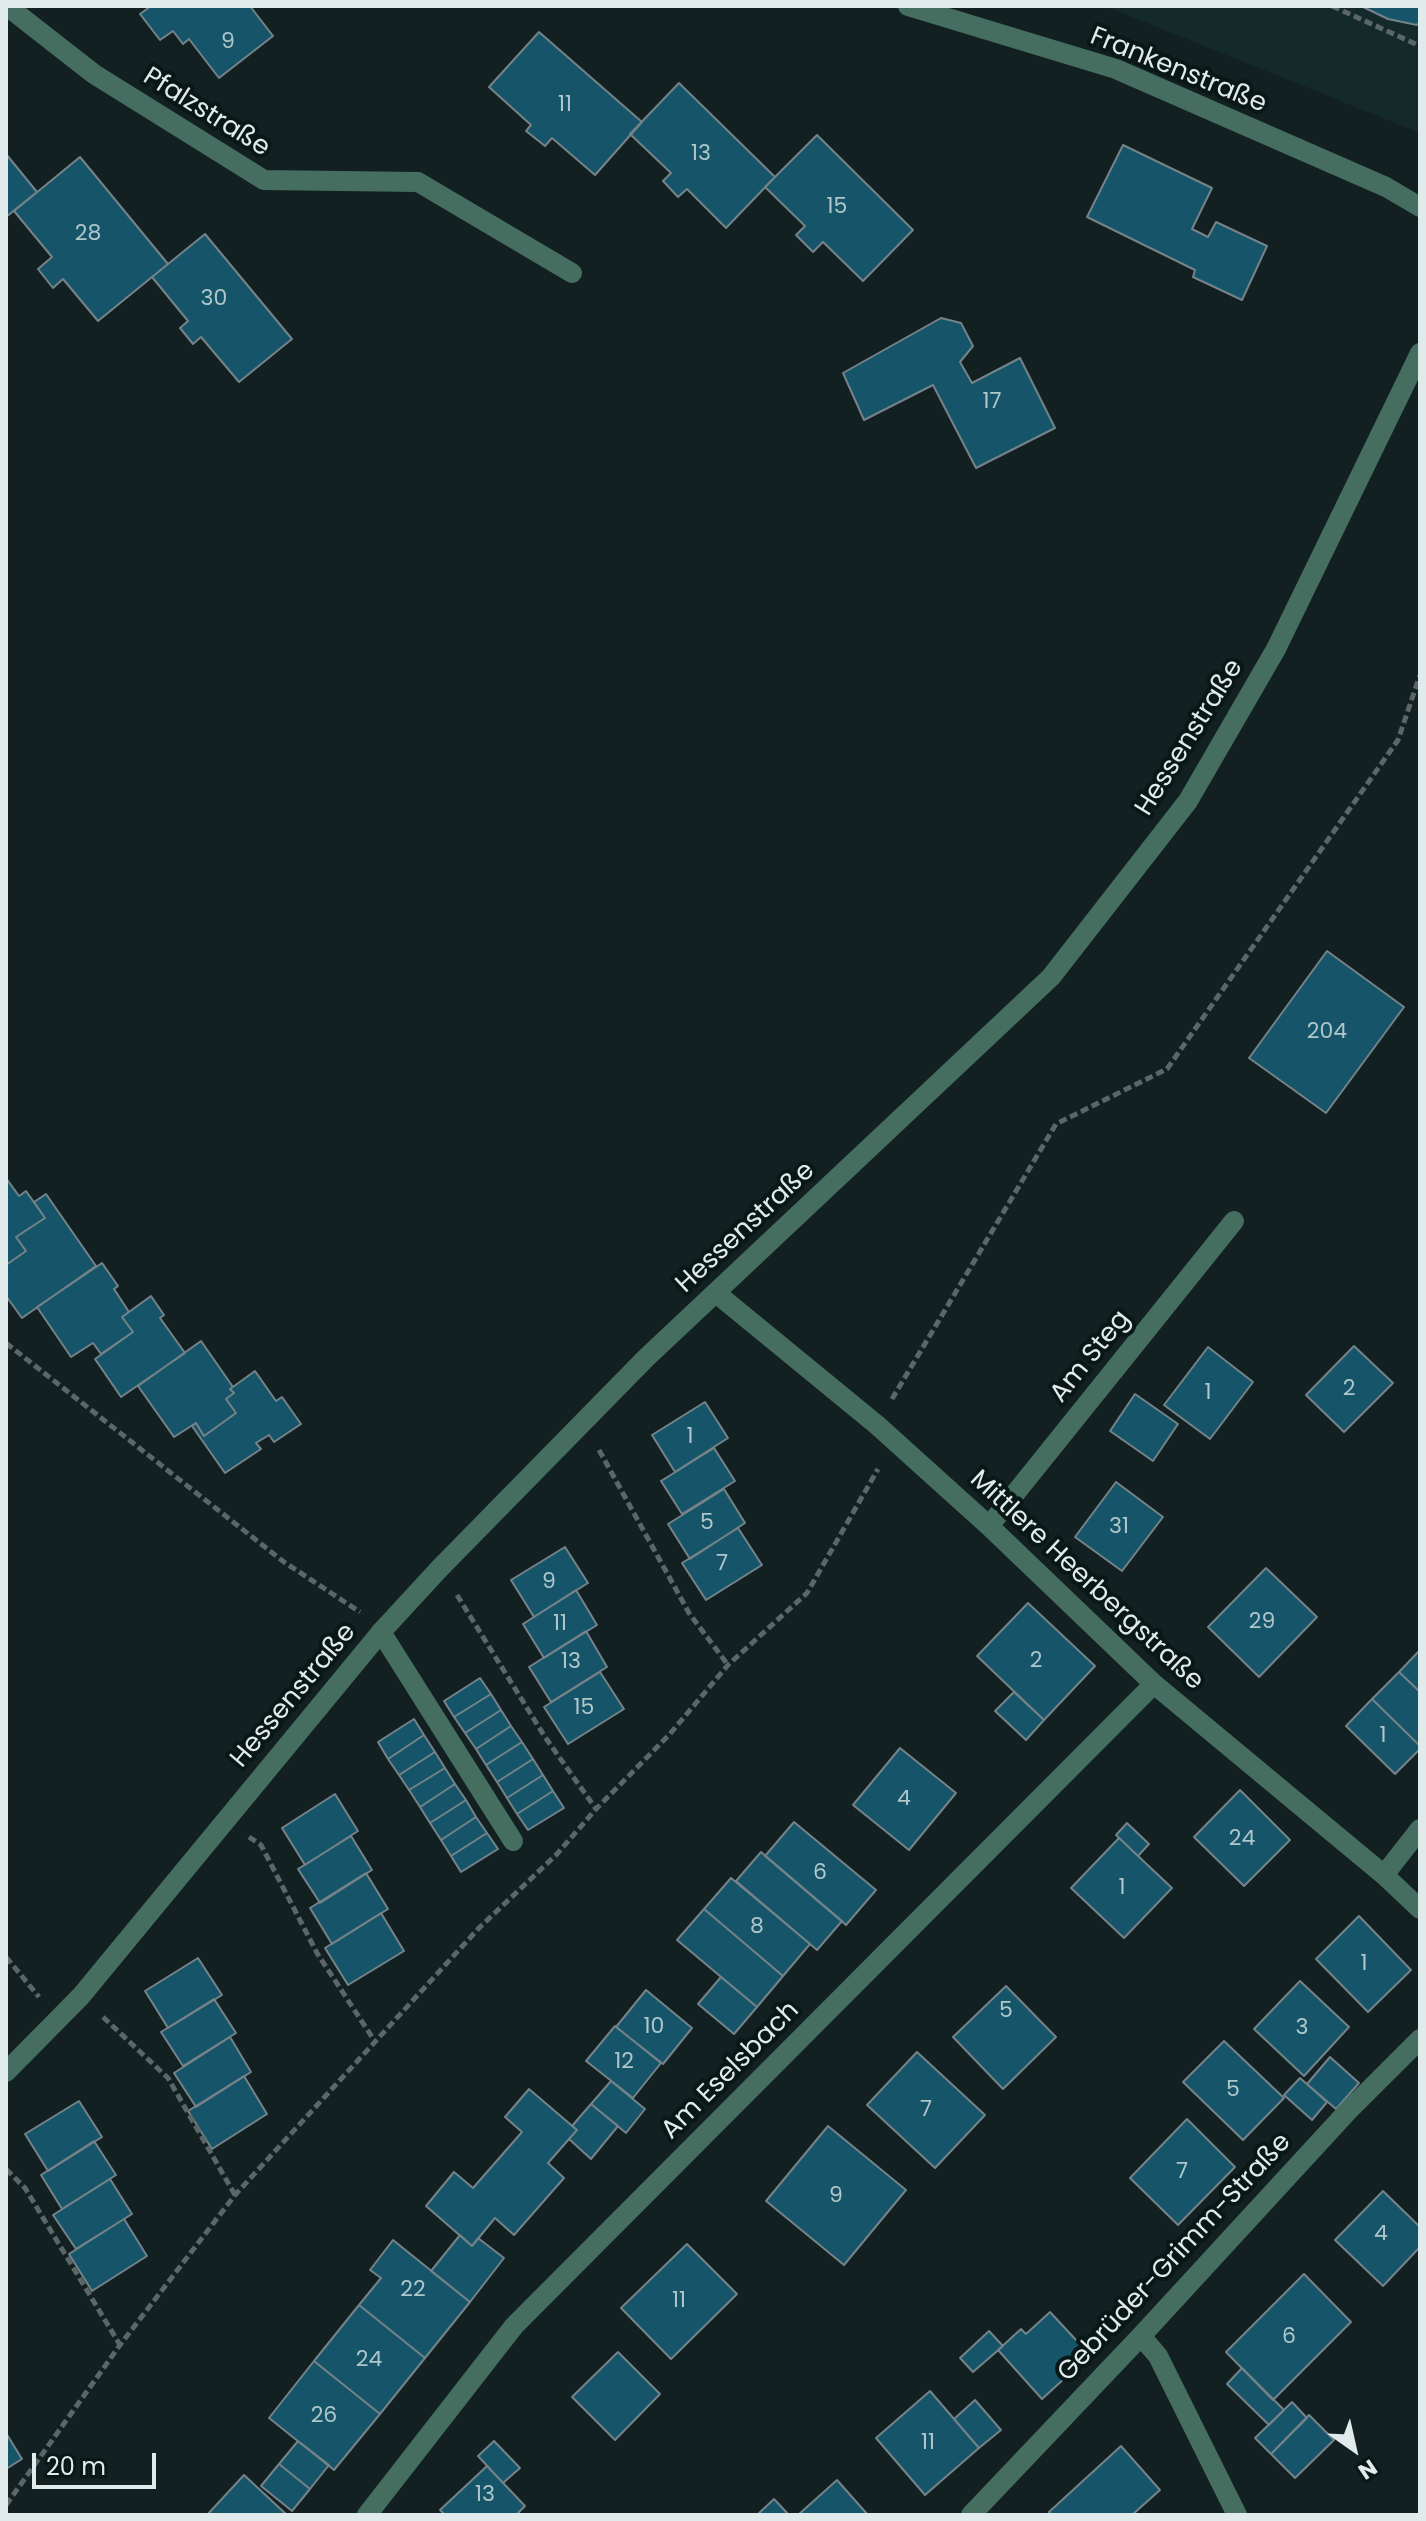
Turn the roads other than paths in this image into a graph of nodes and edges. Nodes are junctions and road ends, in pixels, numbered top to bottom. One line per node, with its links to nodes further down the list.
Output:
1 (7, 6): 4 (street, Pfalzstraße)
2 (908, 6): 3 (street, Frankenstraße)
3 (1420, 207)
4 (572, 273)
5 (1420, 353): 7 (street, Hessenstraße)
6 (1234, 1221): 8 (street, Am Steg)
7 (716, 1293): 8 (street, Mittlere Heerbergstraße); 9 (street, Hessenstraße)
8 (989, 1526): 10 (street, Mittlere Heerbergstraße)
9 (383, 1630): 12 (street); 16 (street, Hessenstraße)
10 (1154, 1684): 13 (street, Mittlere Heerbergstraße); 18 (street, Am Eselsbach)
11 (1420, 1829): 13 (street)
12 (513, 1841)
13 (1384, 1875): 14 (street, Mittlere Heerbergstraße)
14 (1420, 1909)
15 (1420, 2039): 17 (street, Gebrüder-Grimm-Straße)
16 (6, 2072)
17 (1141, 2336): 19 (street, Gebrüder-Grimm-Straße); 20 (street)
18 (367, 2515)
19 (971, 2515)
20 (1237, 2515)

